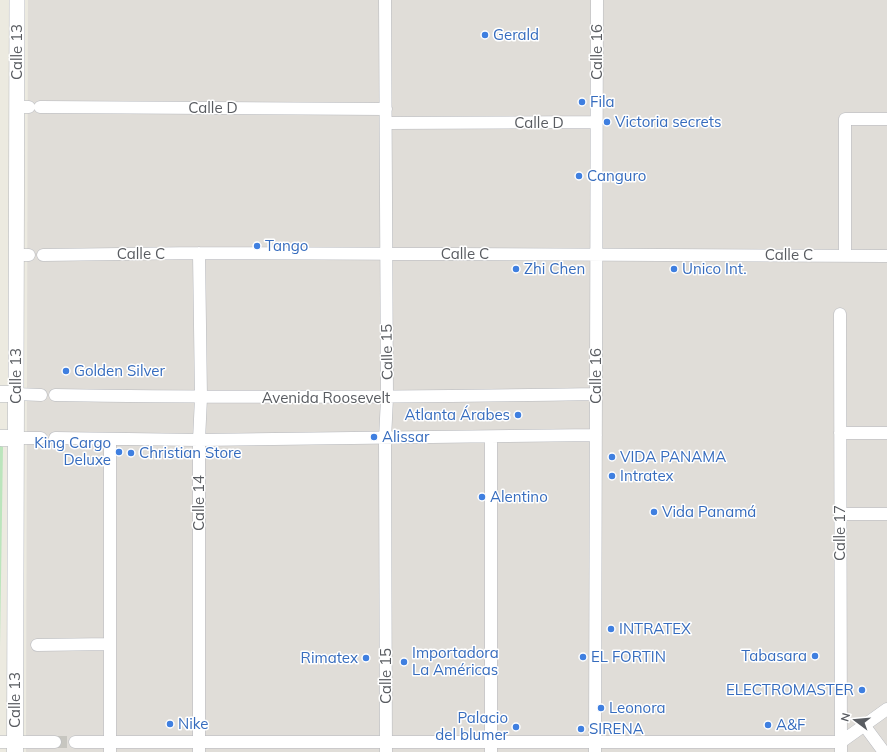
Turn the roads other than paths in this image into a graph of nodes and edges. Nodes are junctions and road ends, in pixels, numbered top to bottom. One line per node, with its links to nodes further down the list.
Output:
1 (17, 0): 4 (street, Calle 13)
2 (386, 0): 5 (street, Calle 15)
3 (597, 0): 7 (street, Calle 16)
4 (29, 107): 5 (street, Calle D); 17 (street, Calle 13)
5 (386, 109): 8 (street, Calle 15)
6 (887, 119): 13 (street)
7 (597, 122): 8 (street, Calle D); 12 (street, Calle 16)
8 (386, 124): 10 (street, Calle 15)
9 (200, 253): 10 (street, Calle C); 11 (street, Calle C); 21 (street, Calle 14)
10 (386, 254): 12 (street, Calle C); 22 (street, Calle 15)
11 (43, 255)
12 (596, 255): 13 (street, Calle C); 19 (street, Calle 16)
13 (845, 256): 14 (street, Calle C)
14 (887, 256)
15 (840, 314): 23 (street, Calle 17)
16 (0, 394): 17 (main road)
17 (16, 394): 18 (street); 28 (main road, Calle 13)
18 (42, 394)
19 (596, 394): 22 (street, Avenida Roosevelt); 25 (street, Calle 16)
20 (55, 395): 21 (street, Avenida Roosevelt)
21 (201, 398): 22 (street, Avenida Roosevelt); 33 (street, Calle 14)
22 (387, 398): 31 (street, Calle 15)
23 (840, 433): 24 (street); 34 (street, Calle 17)
24 (887, 433)
25 (596, 435): 26 (street); 47 (street, Calle 16)
26 (491, 437): 31 (street); 46 (street)
27 (0, 438): 28 (main road)
28 (16, 438): 29 (street); 42 (main road, Calle 13)
29 (41, 438)
30 (55, 438): 32 (street)
31 (385, 438): 33 (street); 45 (street, Calle 15)
32 (110, 439): 33 (street); 36 (street)
33 (199, 440): 44 (street, Calle 14)
34 (840, 514): 35 (street); 48 (street, Calle 17)
35 (887, 514)
36 (110, 644): 37 (street); 43 (street)
37 (37, 645)
38 (887, 709): 39 (street)
39 (864, 726): 48 (street); 49 (street)
40 (55, 742): 42 (street)
41 (75, 742): 43 (street)
42 (10, 745)
43 (110, 747): 44 (street)
44 (199, 747): 45 (street)
45 (386, 747): 46 (street)
46 (491, 747): 47 (street)
47 (595, 747): 48 (street)
48 (841, 747)
49 (884, 752)

